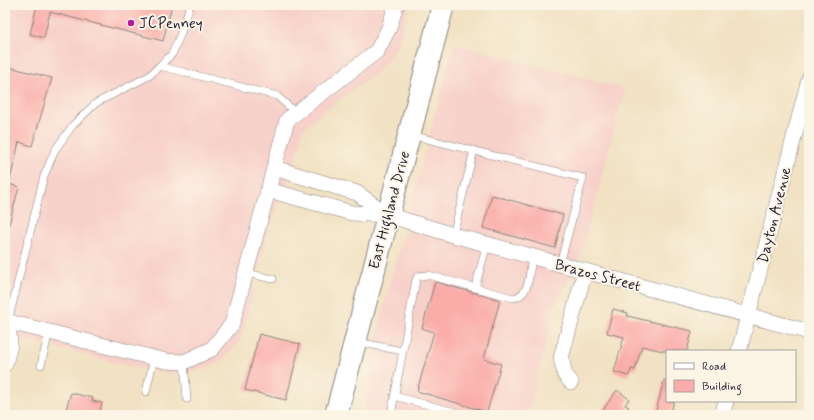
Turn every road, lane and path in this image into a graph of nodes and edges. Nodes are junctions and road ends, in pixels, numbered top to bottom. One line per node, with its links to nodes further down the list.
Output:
1 (190, 5): 4 (lane)
2 (396, 5): 6 (street)
3 (443, 5): 7 (main road, East Highland Drive)
4 (160, 66): 6 (lane); 21 (lane)
5 (809, 79): 20 (street, Dayton Avenue)
6 (296, 113): 9 (street)
7 (409, 134): 8 (lane); 11 (main road, East Highland Drive)
8 (474, 150): 12 (lane); 15 (lane)
9 (274, 168): 10 (street); 11 (street)
10 (268, 190): 11 (street); 17 (street)
11 (388, 215): 12 (street, Brazos Street); 24 (main road, East Highland Drive)
12 (453, 235): 13 (street, Brazos Street)
13 (487, 244): 14 (street, Brazos Street); 19 (lane)
14 (532, 257): 15 (street, Brazos Street); 19 (lane)
15 (560, 264): 16 (street, Brazos Street)
16 (585, 271): 20 (street, Brazos Street); 31 (street)
17 (246, 273): 18 (lane); 28 (street)
18 (273, 279)
19 (476, 288): 26 (lane)
20 (748, 316): 23 (street, Brazos Street); 25 (street, Dayton Avenue)
21 (6, 323): 22 (street); 29 (street)
22 (49, 332): 27 (street); 30 (lane)
23 (809, 332)
24 (355, 341): 26 (lane); 36 (main road, East Highland Drive)
25 (739, 350)
26 (402, 351): 33 (lane)
27 (154, 358): 28 (street); 32 (lane)
28 (184, 362): 34 (lane)
29 (5, 364)
30 (41, 365)
31 (571, 382)
32 (146, 392)
33 (394, 396): 37 (lane); 38 (lane)
34 (187, 399)
35 (726, 402): 39 (street)
36 (336, 415)
37 (391, 415)
38 (466, 415)
39 (722, 415)

